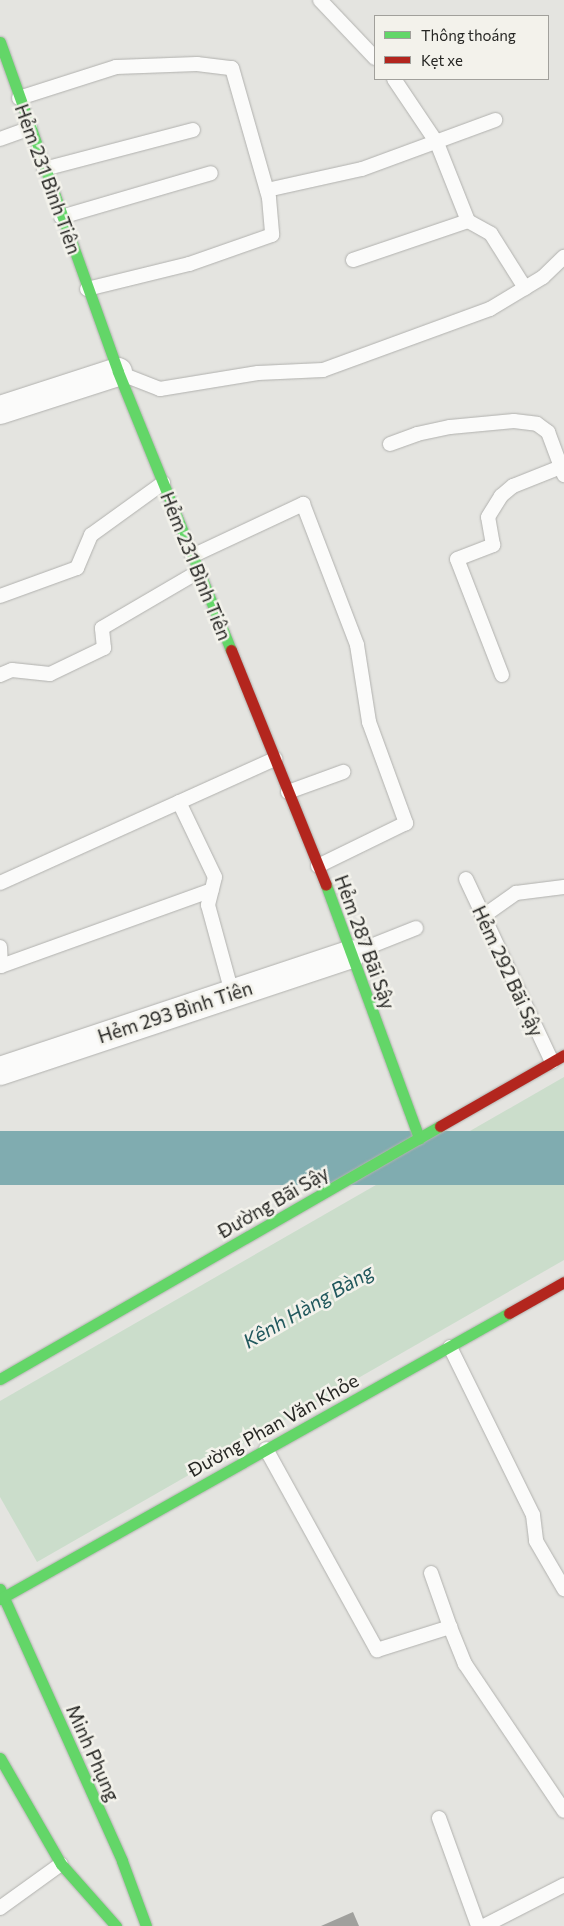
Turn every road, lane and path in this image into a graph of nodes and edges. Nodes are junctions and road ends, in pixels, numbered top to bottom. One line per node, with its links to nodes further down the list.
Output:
1 (320, 0): 3 (lane)
2 (0, 42): 4 (street, Hẻm 231 Bình Tiên)
3 (374, 57)
4 (3, 60): 6 (street, Hẻm 231 Bình Tiên)
5 (395, 80): 11 (lane)
6 (19, 98): 8 (street, Hẻm 231 Bình Tiên); 14 (lane)
7 (495, 120): 11 (lane)
8 (30, 128): 10 (lane); 12 (street, Hẻm 231 Bình Tiên)
9 (193, 130): 12 (lane)
10 (0, 139)
11 (438, 143): 14 (lane); 16 (lane)
12 (44, 169): 15 (street, Hẻm 231 Bình Tiên)
13 (211, 173): 15 (lane)
14 (267, 190): 20 (lane)
15 (61, 217): 20 (street, Hẻm 231 Bình Tiên)
16 (468, 221): 18 (lane); 19 (lane)
17 (564, 257): 19 (lane)
18 (353, 260)
19 (525, 288): 21 (lane)
20 (88, 289): 21 (street, Hẻm 231 Bình Tiên)
21 (118, 372): 22 (street); 25 (street, Hẻm 231 Bình Tiên)
22 (0, 410)
23 (390, 444): 24 (lane)
24 (562, 472): 30 (lane)
25 (162, 484): 26 (street, Hẻm 231 Bình Tiên); 28 (lane)
26 (192, 556): 27 (street, Hẻm 231 Bình Tiên); 35 (lane)
27 (198, 572): 29 (lane); 31 (street, Hẻm 231 Bình Tiên)
28 (0, 596)
29 (0, 675)
30 (502, 675)
31 (275, 759): 33 (street, Hẻm 287 Bãi Sậy); 34 (lane)
32 (343, 772): 33 (lane)
33 (288, 792): 35 (street, Hẻm 287 Bãi Sậy)
34 (179, 802): 37 (lane); 39 (lane)
35 (318, 866): 43 (street, Hẻm 287 Bãi Sậy)
36 (466, 879): 40 (lane, Hẻm 292 Bãi Sậy)
37 (0, 883)
38 (564, 887): 40 (lane)
39 (212, 890): 42 (lane); 44 (lane)
40 (482, 917): 46 (lane, Hẻm 292 Bãi Sậy)
41 (416, 928): 43 (lane)
42 (0, 947)
43 (351, 954): 44 (street, Hẻm 293 Bình Tiên); 48 (street, Hẻm 287 Bãi Sậy)
44 (232, 993): 47 (street, Hẻm 293 Bình Tiên)
45 (564, 1055): 46 (street, Đường Bãi Sậy)
46 (552, 1062): 48 (street, Đường Bãi Sậy)
47 (0, 1071)
48 (420, 1138): 51 (street, Đường Bãi Sậy)
49 (564, 1282): 50 (street, Đường Phan Văn Khỏe)
50 (450, 1346): 52 (street, Đường Phan Văn Khỏe); 54 (lane)
51 (0, 1379)
52 (266, 1449): 55 (street, Đường Phan Văn Khỏe); 56 (lane)
53 (431, 1573): 56 (lane)
54 (564, 1589)
55 (1, 1595): 64 (street, Minh Phụng)
56 (450, 1627): 58 (lane)
57 (0, 1758): 60 (street)
58 (564, 1811)
59 (440, 1818): 65 (lane)
60 (61, 1864): 62 (lane); 63 (street)
61 (564, 1885): 66 (lane)
62 (0, 1908)
63 (116, 1926)
64 (146, 1926)
65 (478, 1926)
66 (484, 1926)

